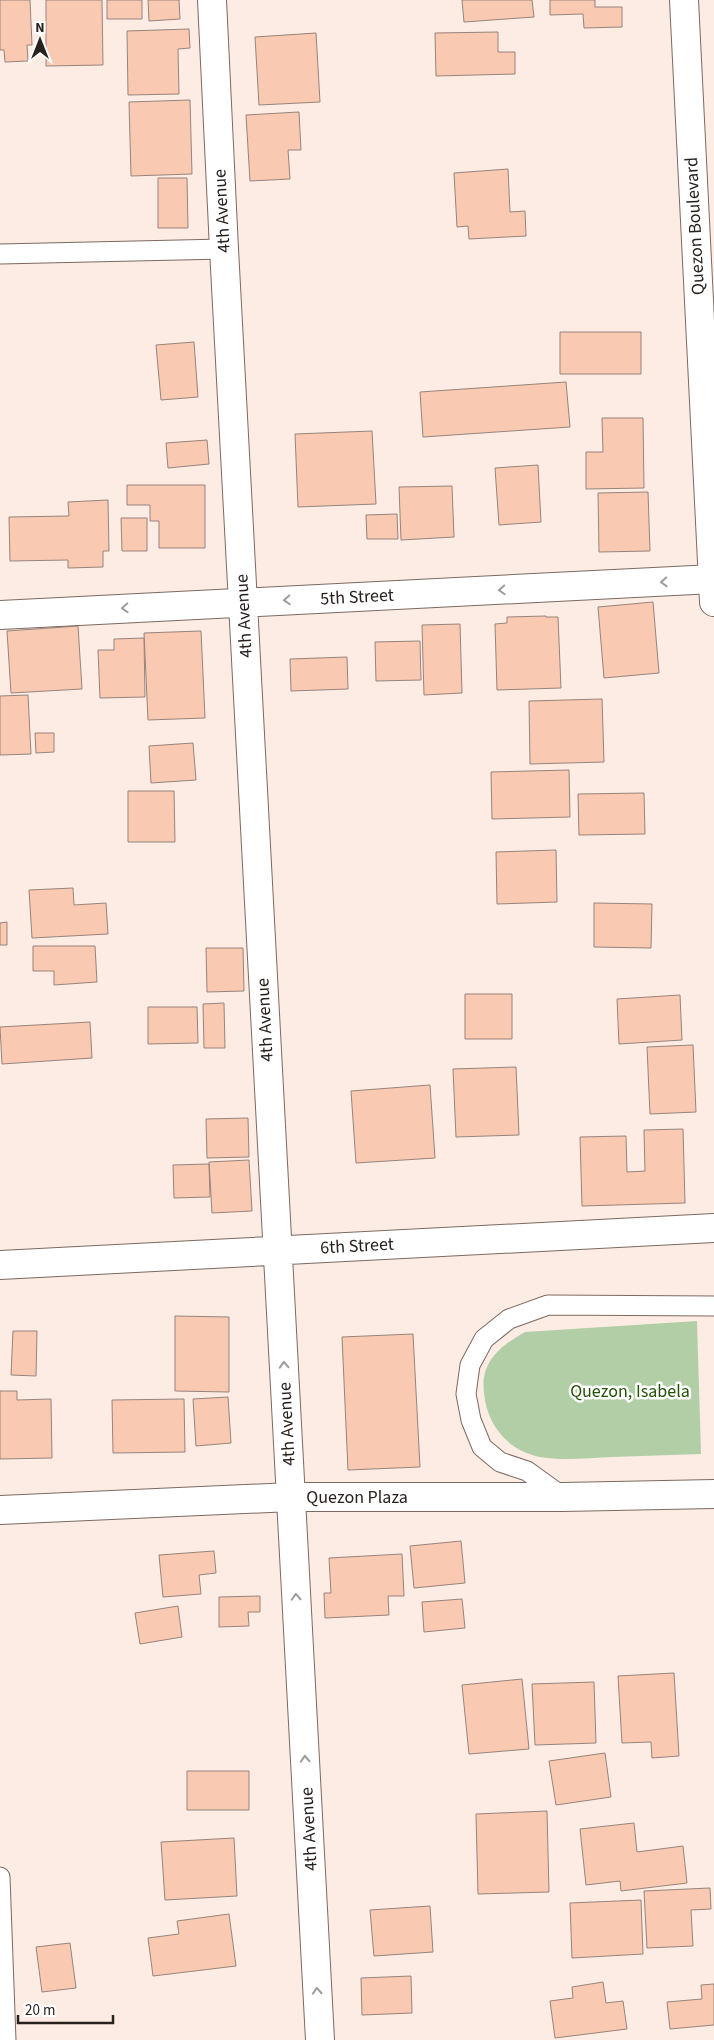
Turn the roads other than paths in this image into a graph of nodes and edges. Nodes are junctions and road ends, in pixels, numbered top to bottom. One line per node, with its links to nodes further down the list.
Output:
1 (212, 0): 3 (main road, 4th Avenue)
2 (684, 0): 5 (main road, Quezon Boulevard)
3 (224, 249): 4 (lane); 6 (main road, 4th Avenue)
4 (0, 254)
5 (714, 587): 6 (main road, 5th Street, one-way to 6)
6 (243, 602): 7 (main road, 5th Street, one-way to 7); 9 (main road, 4th Avenue)
7 (0, 615)
8 (714, 1228): 9 (main road, 6th Street)
9 (278, 1250): 10 (main road, 6th Street); 13 (main road, 4th Avenue, one-way to 9)
10 (0, 1265)
11 (714, 1306): 14 (lane)
12 (714, 1494): 14 (main road, Quezon Plaza)
13 (291, 1497): 14 (main road, Quezon Plaza); 15 (main road, Quezon Plaza); 18 (main road, 4th Avenue, one-way to 13)
14 (563, 1497)
15 (0, 1510)
16 (0, 1876): 17 (lane)
17 (6, 2040)
18 (320, 2040)

